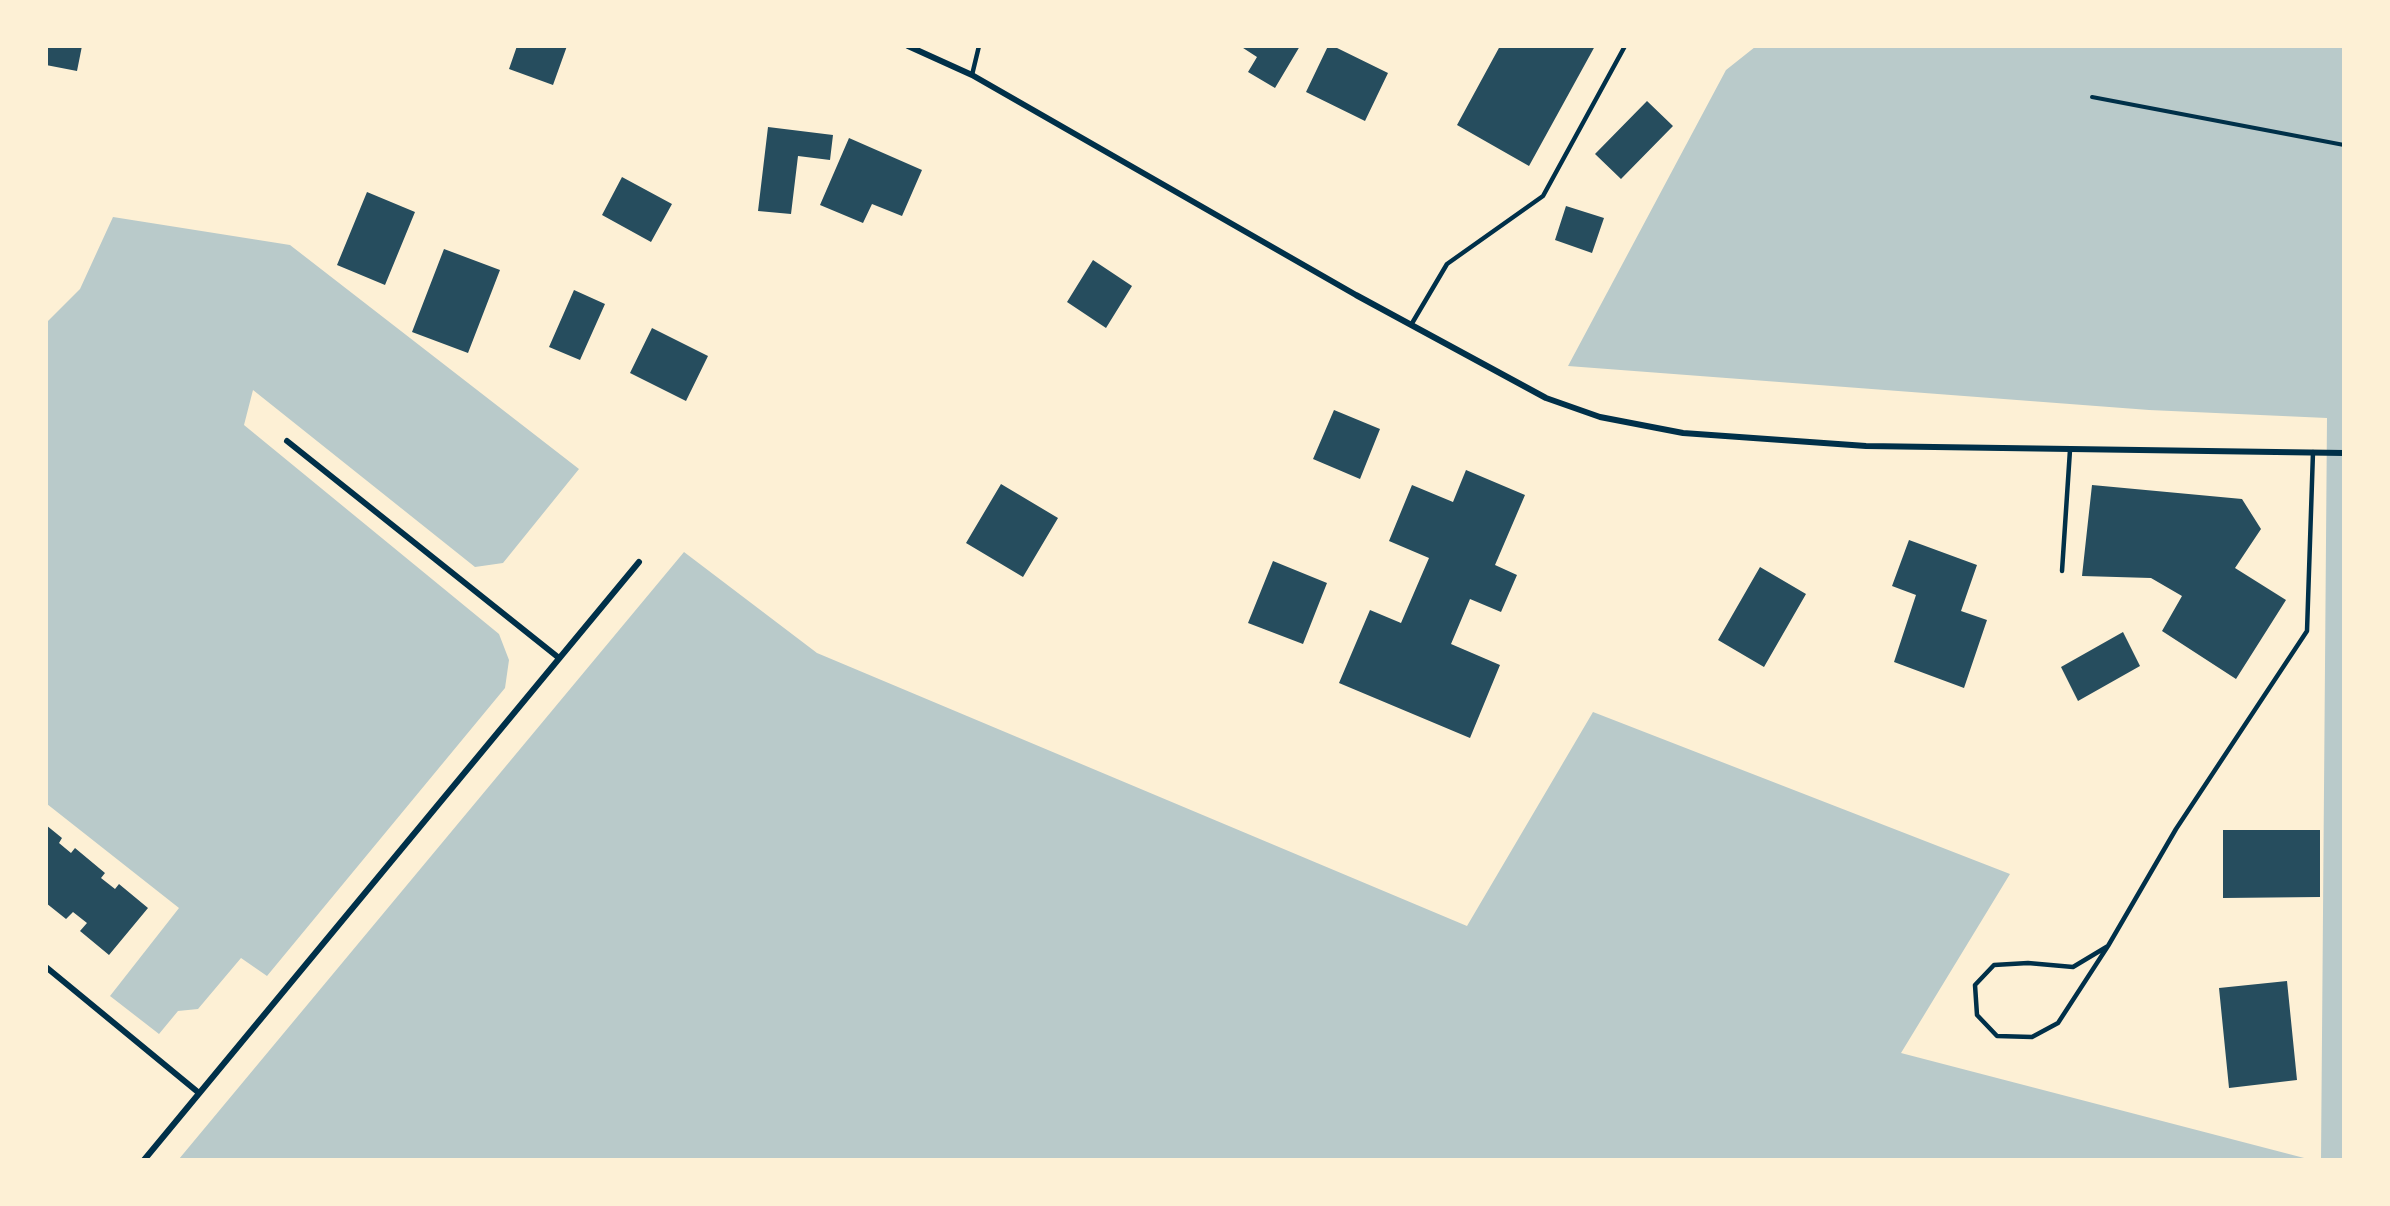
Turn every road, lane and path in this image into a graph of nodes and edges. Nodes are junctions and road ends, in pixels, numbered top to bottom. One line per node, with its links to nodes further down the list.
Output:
1 (908, 46): 4 (street)
2 (979, 46): 4 (lane)
3 (1625, 46): 7 (lane)
4 (972, 75): 7 (street)
5 (2092, 98): 6 (path)
6 (2343, 145)
7 (1411, 325): 9 (street)
8 (287, 441): 14 (street)
9 (2070, 450): 10 (street); 13 (lane)
10 (2313, 452): 11 (street); 15 (lane)
11 (2343, 453)
12 (639, 562): 14 (street)
13 (2062, 571)
14 (559, 658): 17 (street)
15 (2108, 946): 15 (lane)
16 (46, 967): 17 (street)
17 (199, 1093): 18 (street)
18 (144, 1160)

